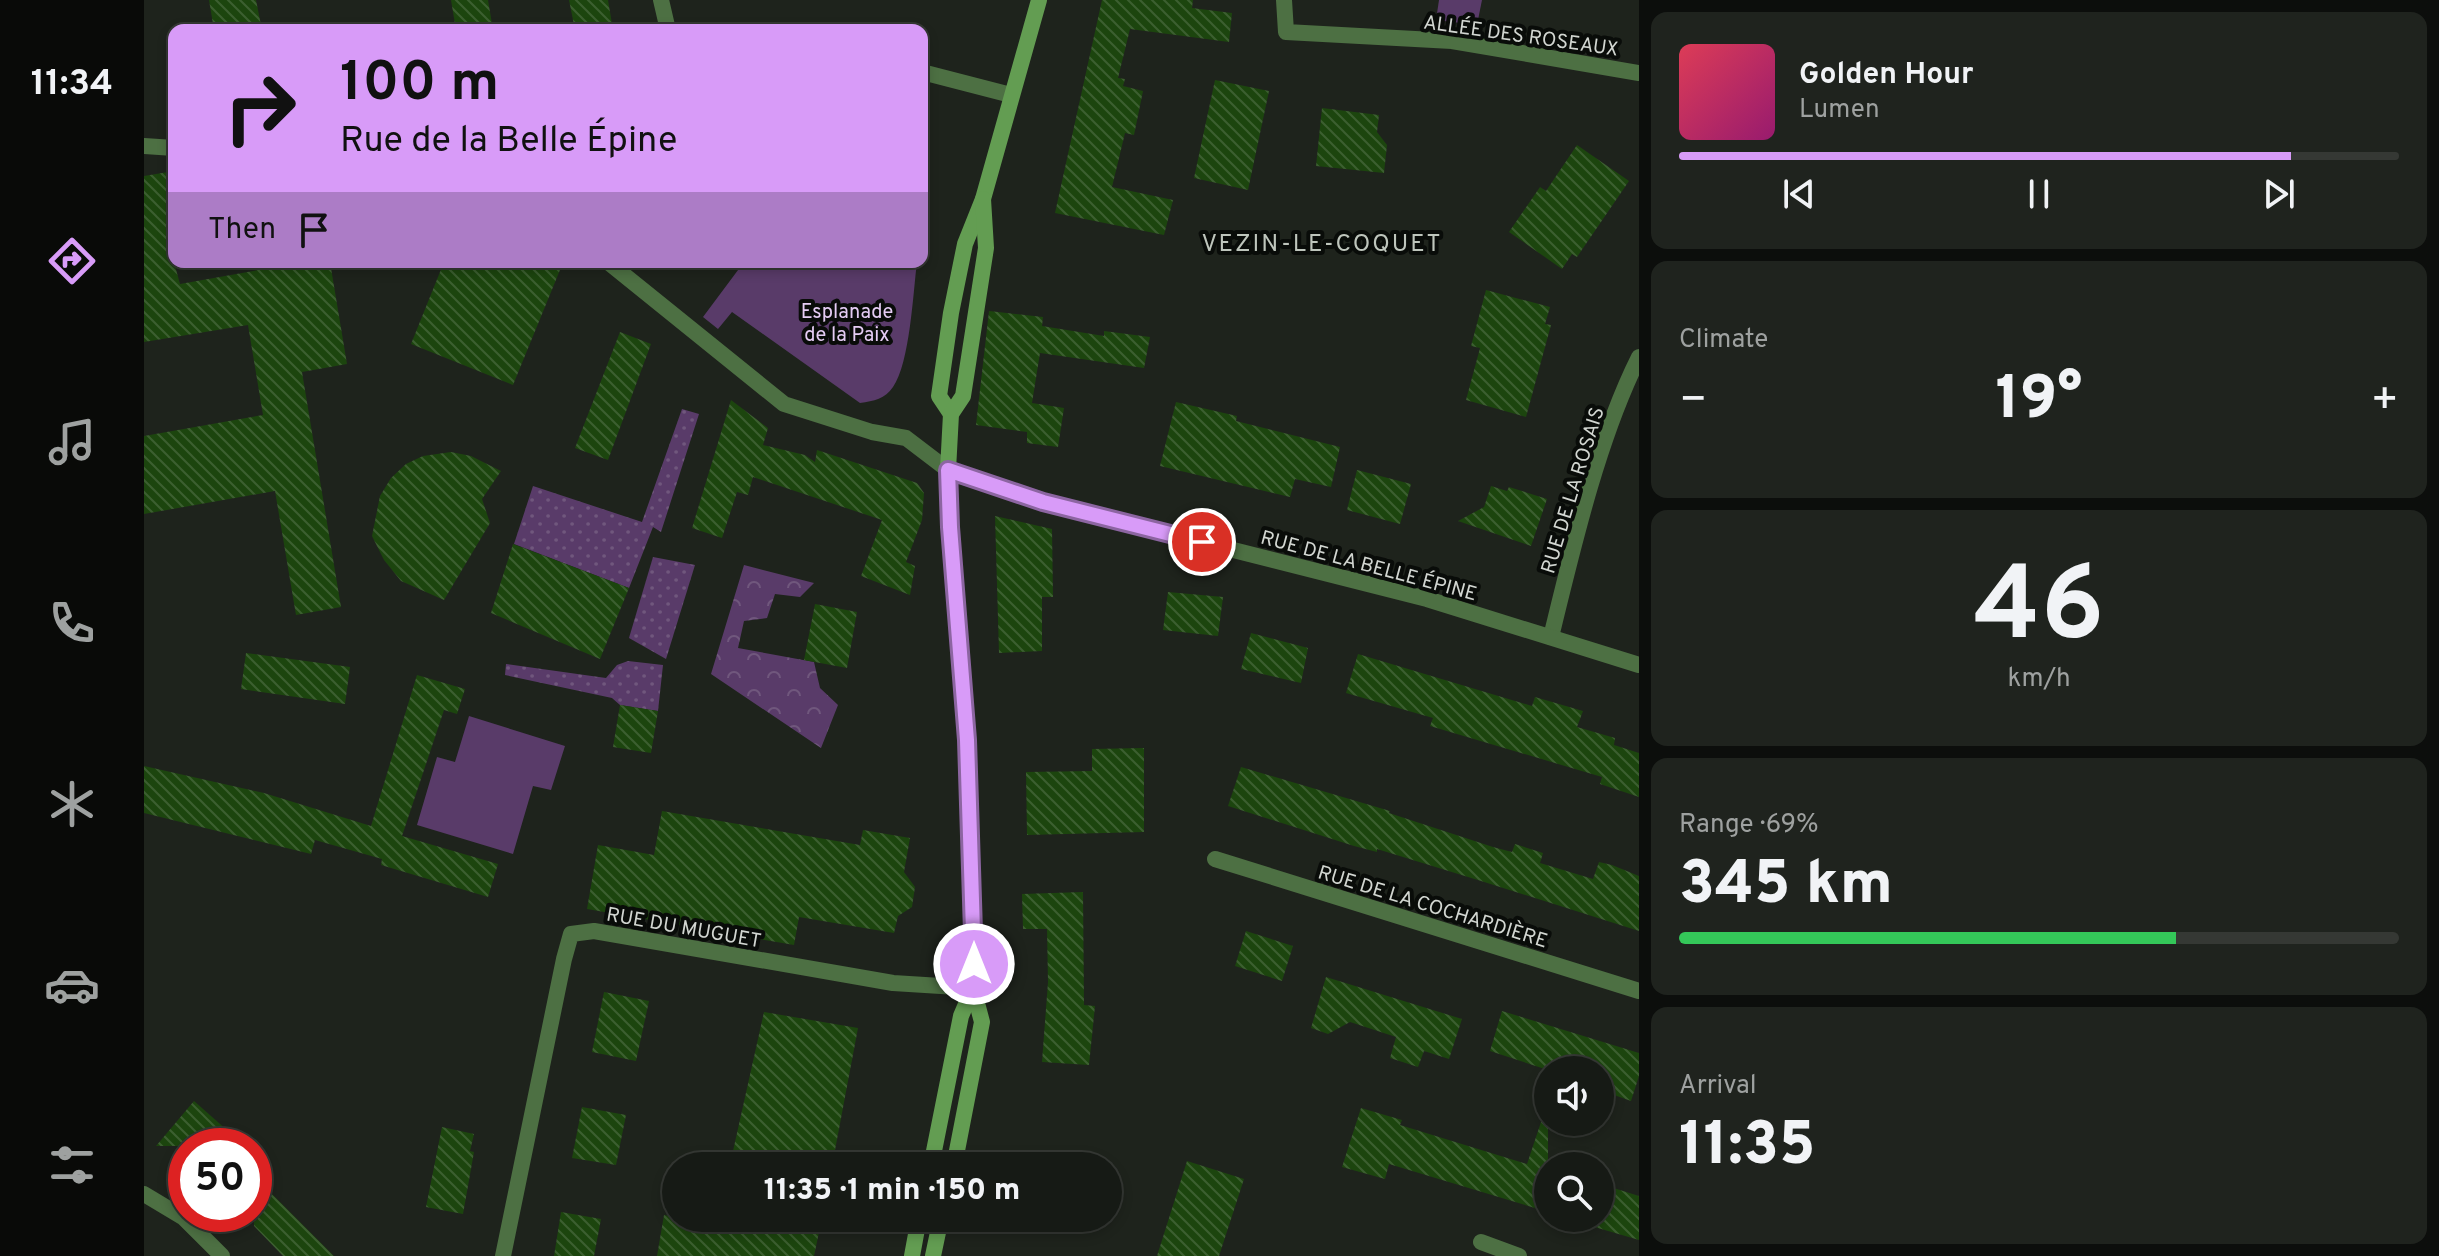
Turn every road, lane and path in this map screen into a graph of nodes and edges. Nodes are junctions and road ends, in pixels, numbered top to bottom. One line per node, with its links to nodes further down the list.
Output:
1 (661, 0): 4 (street)
2 (1039, 0): 7 (main road)
3 (1284, 0): 5 (street, ALLÉE DES ROSEAUX)
4 (667, 24)
5 (1639, 73)
6 (928, 74): 7 (street)
7 (1011, 95): 10 (main road)
8 (144, 146): 9 (street)
9 (168, 148)
10 (983, 199): 13 (main road); 13 (main road)
11 (615, 268): 14 (street, RUE DE LA BELLE ÉPINE)
12 (1639, 357): 15 (street, RUE DE LA ROSAIS)
13 (951, 414): 14 (main road)
14 (948, 470): 15 (street, RUE DE LA BELLE ÉPINE); 18 (main road)
15 (1551, 637): 16 (street, RUE DE LA BELLE ÉPINE)
16 (1639, 665)
17 (1215, 859): 19 (street, RUE DE LA COCHARDIÈRE)
18 (973, 988): 20 (main road); 21 (main road); 27 (street, RUE DU MUGUET)
19 (1639, 991)
20 (934, 1152)
21 (957, 1152)
22 (144, 1194): 26 (street)
23 (916, 1232): 28 (main road)
24 (938, 1232): 29 (main road)
25 (1481, 1242): 30 (street)
26 (222, 1256)
27 (503, 1256)
28 (912, 1256)
29 (933, 1256)
30 (1519, 1256)

